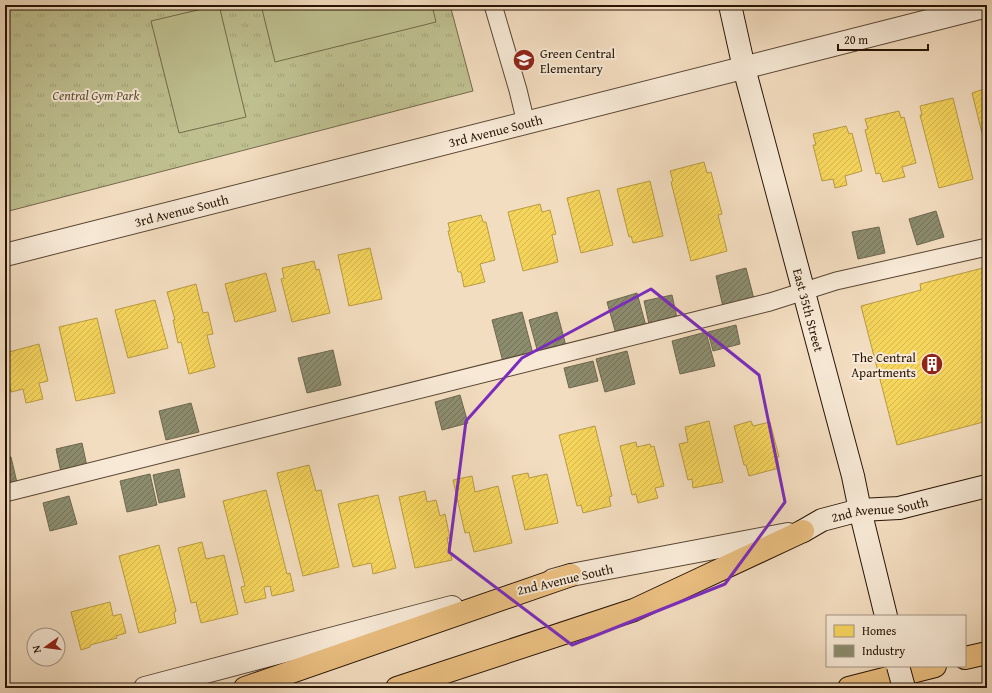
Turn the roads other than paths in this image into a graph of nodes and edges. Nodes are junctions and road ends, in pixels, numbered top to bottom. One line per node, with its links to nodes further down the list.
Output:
1 (493, 5): 5 (lane)
2 (730, 5): 4 (street, East 35th Street)
3 (987, 6): 4 (street, 3rd Avenue South)
4 (744, 68): 5 (street, 3rd Avenue South); 8 (street, East 35th Street)
5 (526, 123): 7 (street, 3rd Avenue South)
6 (987, 247): 8 (lane)
7 (5, 255)
8 (805, 291): 10 (lane); 11 (street, East 35th Street)
9 (987, 486): 11 (street, 2nd Avenue South)
10 (5, 493)
11 (860, 510): 12 (street, 2nd Avenue South); 14 (street, East 35th Street)
12 (803, 531): 13 (street, 2nd Avenue South); 21 (highway)
13 (572, 576): 19 (street, 2nd Avenue South); 20 (highway)
14 (884, 606)
15 (987, 653): 16 (highway)
16 (966, 658)
17 (898, 667): 23 (street, bridge)
18 (931, 667): 22 (highway)
19 (145, 688)
20 (246, 688)
21 (397, 688)
22 (849, 688)
23 (904, 688)

